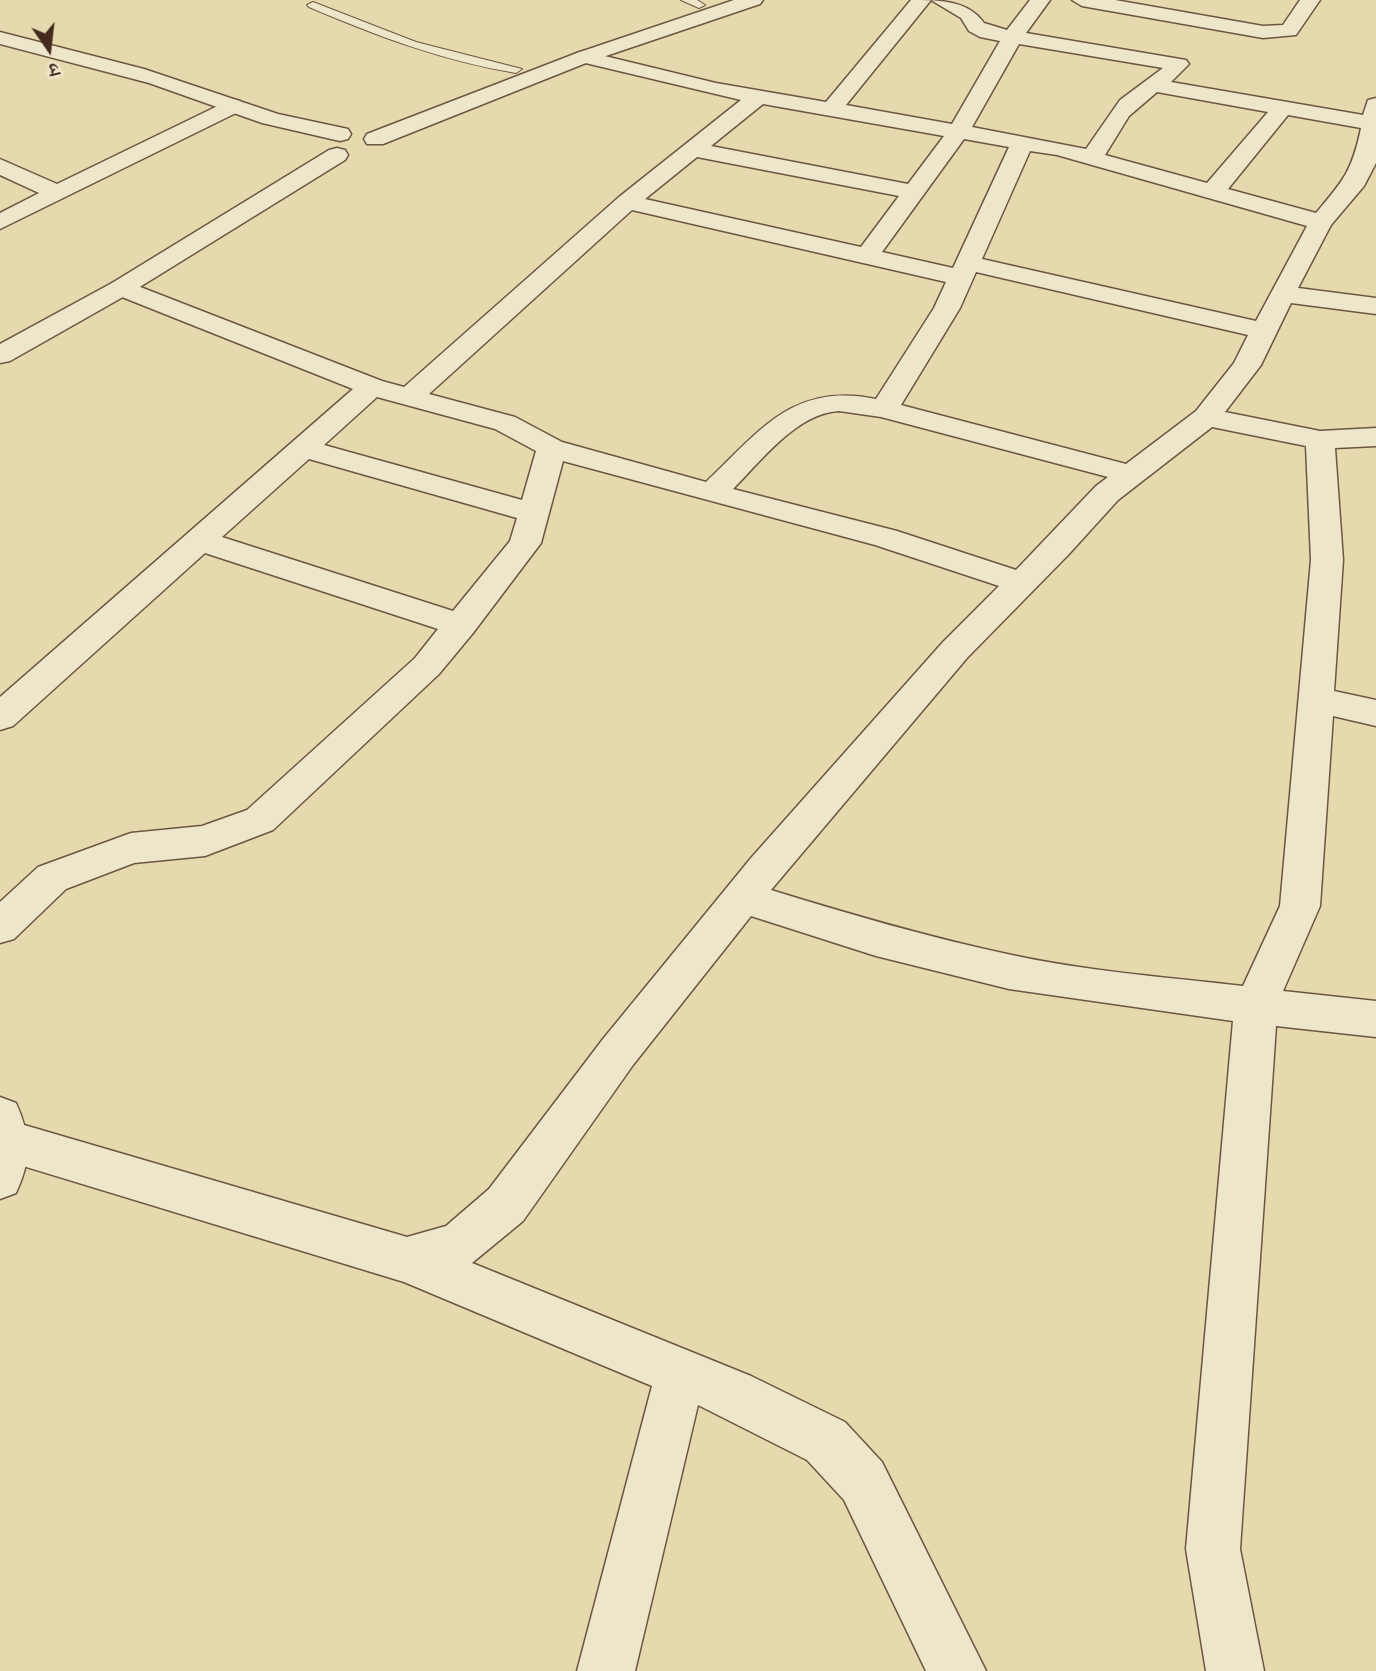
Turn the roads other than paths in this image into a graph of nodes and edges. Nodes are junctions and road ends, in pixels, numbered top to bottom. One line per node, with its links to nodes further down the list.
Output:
1 (753, 0): 12 (street)
2 (920, 0): 19 (street)
3 (940, 0): 10 (street)
4 (1040, 0): 10 (street)
5 (1082, 0): 9 (street)
6 (1310, 0): 9 (street)
7 (700, 2): 14 (street)
8 (313, 5): 14 (lane)
9 (1217, 24): 13 (street)
10 (1012, 38): 13 (street); 21 (street)
11 (0, 39): 17 (street)
12 (584, 57): 16 (street); 22 (street)
13 (1179, 64): 15 (street)
14 (516, 69): 22 (street)
15 (1156, 86): 18 (street); 25 (street)
16 (759, 96): 19 (street); 24 (street)
17 (232, 106): 22 (street); 30 (street)
18 (1283, 108): 20 (street); 28 (street)
19 (831, 109): 21 (street)
20 (1374, 114): 26 (street)
21 (958, 132): 23 (street); 29 (street)
22 (352, 140): 36 (street)
23 (1023, 142): 25 (street); 35 (street)
24 (693, 149): 29 (street); 31 (street)
25 (1092, 158): 28 (street)
26 (1371, 160): 33 (street)
27 (0, 166): 30 (street)
28 (1213, 191): 33 (street)
29 (914, 192): 34 (street)
30 (57, 193): 32 (street)
31 (627, 202): 34 (street); 42 (street)
32 (0, 222)
33 (1321, 222): 37 (street)
34 (867, 256): 35 (street)
35 (965, 270): 39 (street); 43 (street)
36 (121, 288): 40 (street); 41 (street)
37 (1282, 294): 38 (street); 39 (street)
38 (1376, 306)
39 (1264, 331): 44 (street)
40 (0, 355)
41 (372, 387): 42 (street); 47 (street)
42 (408, 398): 48 (street)
43 (884, 408): 49 (street); 50 (street)
44 (1206, 417): 46 (street); 49 (street)
45 (1376, 437): 46 (street)
46 (1320, 440): 55 (street)
47 (303, 448): 51 (street); 52 (street)
48 (552, 448): 50 (street); 51 (street)
49 (1131, 474): 53 (street)
50 (713, 492): 53 (street)
51 (535, 513): 54 (street)
52 (199, 540): 54 (street); 57 (street)
53 (1023, 583): 58 (street)
54 (461, 625): 59 (street)
55 (1318, 700): 56 (street); 60 (street)
56 (1376, 713)
57 (0, 717)
58 (742, 897): 60 (street); 63 (street)
59 (0, 928)
60 (1256, 1005): 61 (street); 67 (street)
61 (1376, 1019)
62 (3, 1145): 63 (street)
63 (407, 1260): 64 (street)
64 (681, 1372): 65 (street); 66 (street)
65 (606, 1671)
66 (957, 1671)
67 (1235, 1671)

